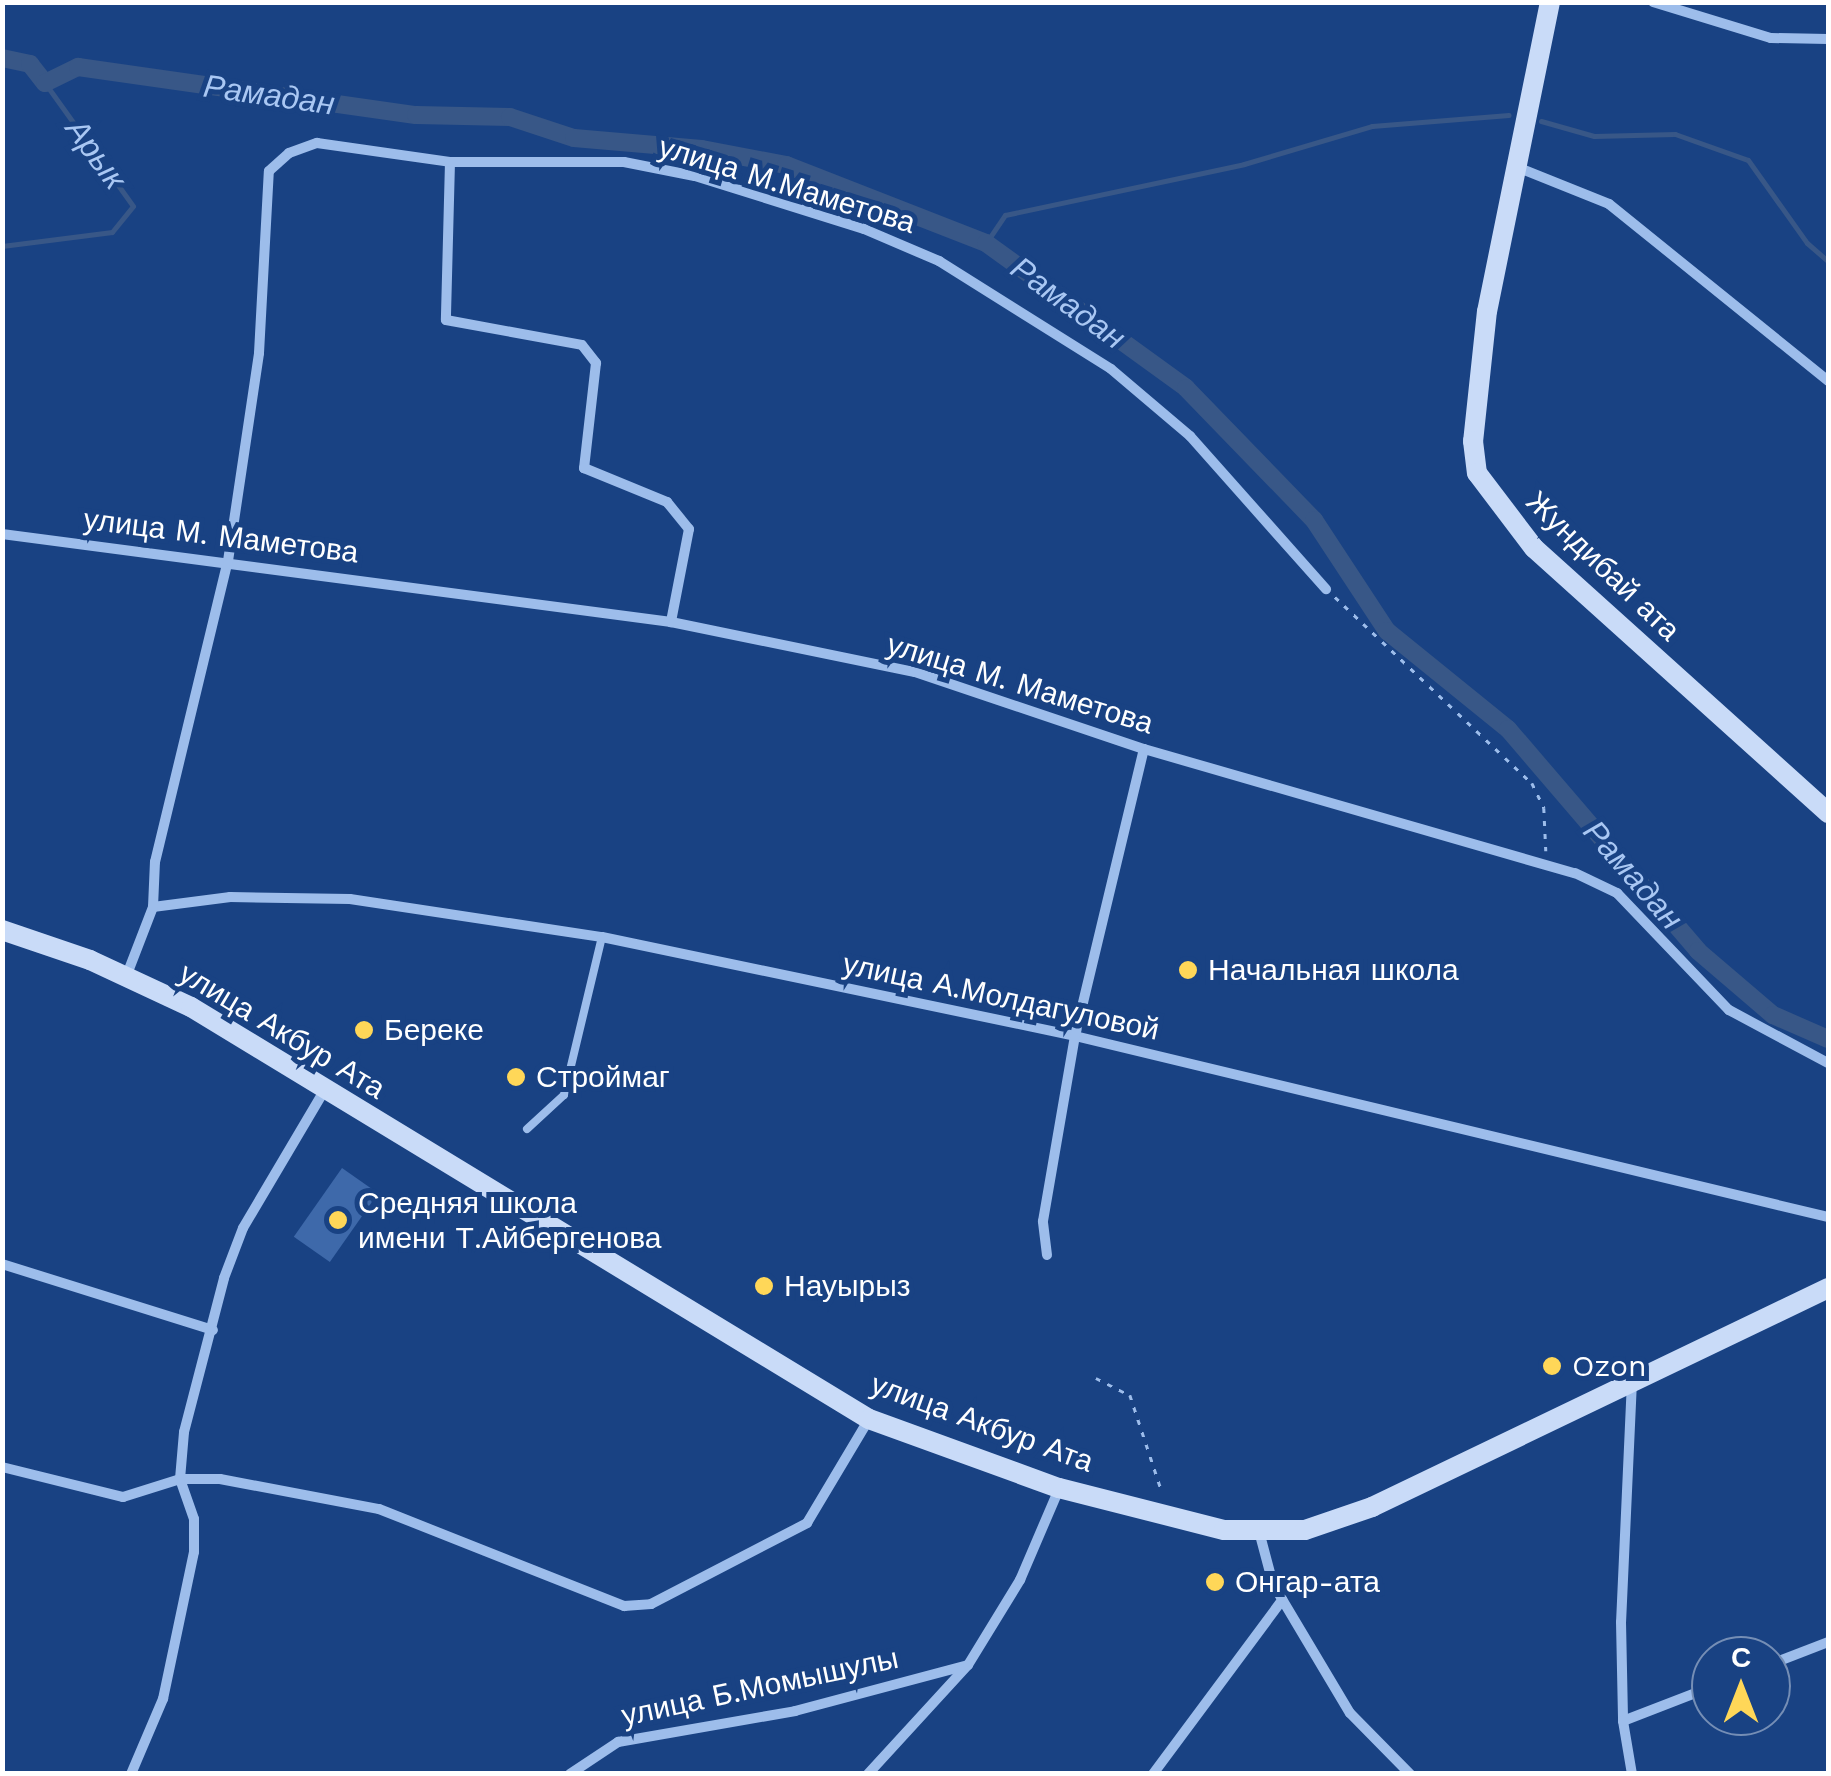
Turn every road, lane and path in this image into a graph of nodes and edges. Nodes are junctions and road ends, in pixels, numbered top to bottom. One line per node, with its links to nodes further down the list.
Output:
1 (1550, 2): 5 (main road, Жундибай ата)
2 (1653, 2): 3 (street)
3 (1828, 39)
4 (450, 162): 8 (street, улица М.Маметова); 9 (street, улица М.Маметова); 10 (street)
5 (1516, 167): 6 (street); 12 (main road, Жундибай ата)
6 (1828, 381)
7 (2, 534): 8 (street, улица М. Маметова)
8 (228, 560): 10 (street, улица М. Маметова); 14 (street)
9 (1326, 590): 13 (path)
10 (671, 622): 11 (street, улица М. Маметова)
11 (1144, 749): 13 (street, улица М. Маметова); 18 (street)
12 (1828, 813)
13 (1546, 864): 19 (street, улица М. Маметова)
14 (153, 907): 16 (street, улица А.Молдагуловой); 17 (street)
15 (2, 930): 17 (main road, улица Акбур Ата)
16 (602, 937): 18 (street, улица А.Молдагуловой); 21 (lane)
17 (126, 976): 20 (main road, улица Акбур Ата)
18 (1075, 1036): 22 (street, улица А.Молдагуловой); 23 (street)
19 (1828, 1063)
20 (324, 1091): 26 (street); 29 (main road, улица Акбур Ата)
21 (527, 1130)
22 (1828, 1217)
23 (1047, 1255)
24 (2, 1264): 26 (street)
25 (1828, 1288): 28 (main road, улица Акбур Ата)
26 (213, 1330): 31 (street)
27 (1096, 1378): 33 (path)
28 (1632, 1379): 34 (main road, улица Акбур Ата); 40 (street)
29 (868, 1419): 31 (street); 32 (main road, улица Акбур Ата)
30 (2, 1467): 31 (street)
31 (180, 1479): 41 (street)
32 (1059, 1488): 33 (main road, улица Акбур Ата); 38 (street, улица Б.Момышулы)
33 (1160, 1514): 34 (main road, улица Акбур Ата)
34 (1260, 1535): 35 (street)
35 (1282, 1600): 44 (street); 45 (street)
36 (1828, 1642): 37 (street)
37 (1791, 1656)
38 (968, 1665): 42 (street, улица Б.Момышулы); 43 (street, улица Б.Момышулы)
39 (1691, 1695): 40 (street)
40 (1623, 1721): 46 (street)
41 (131, 1774)
42 (570, 1774)
43 (868, 1774)
44 (1153, 1774)
45 (1410, 1774)
46 (1632, 1774)

